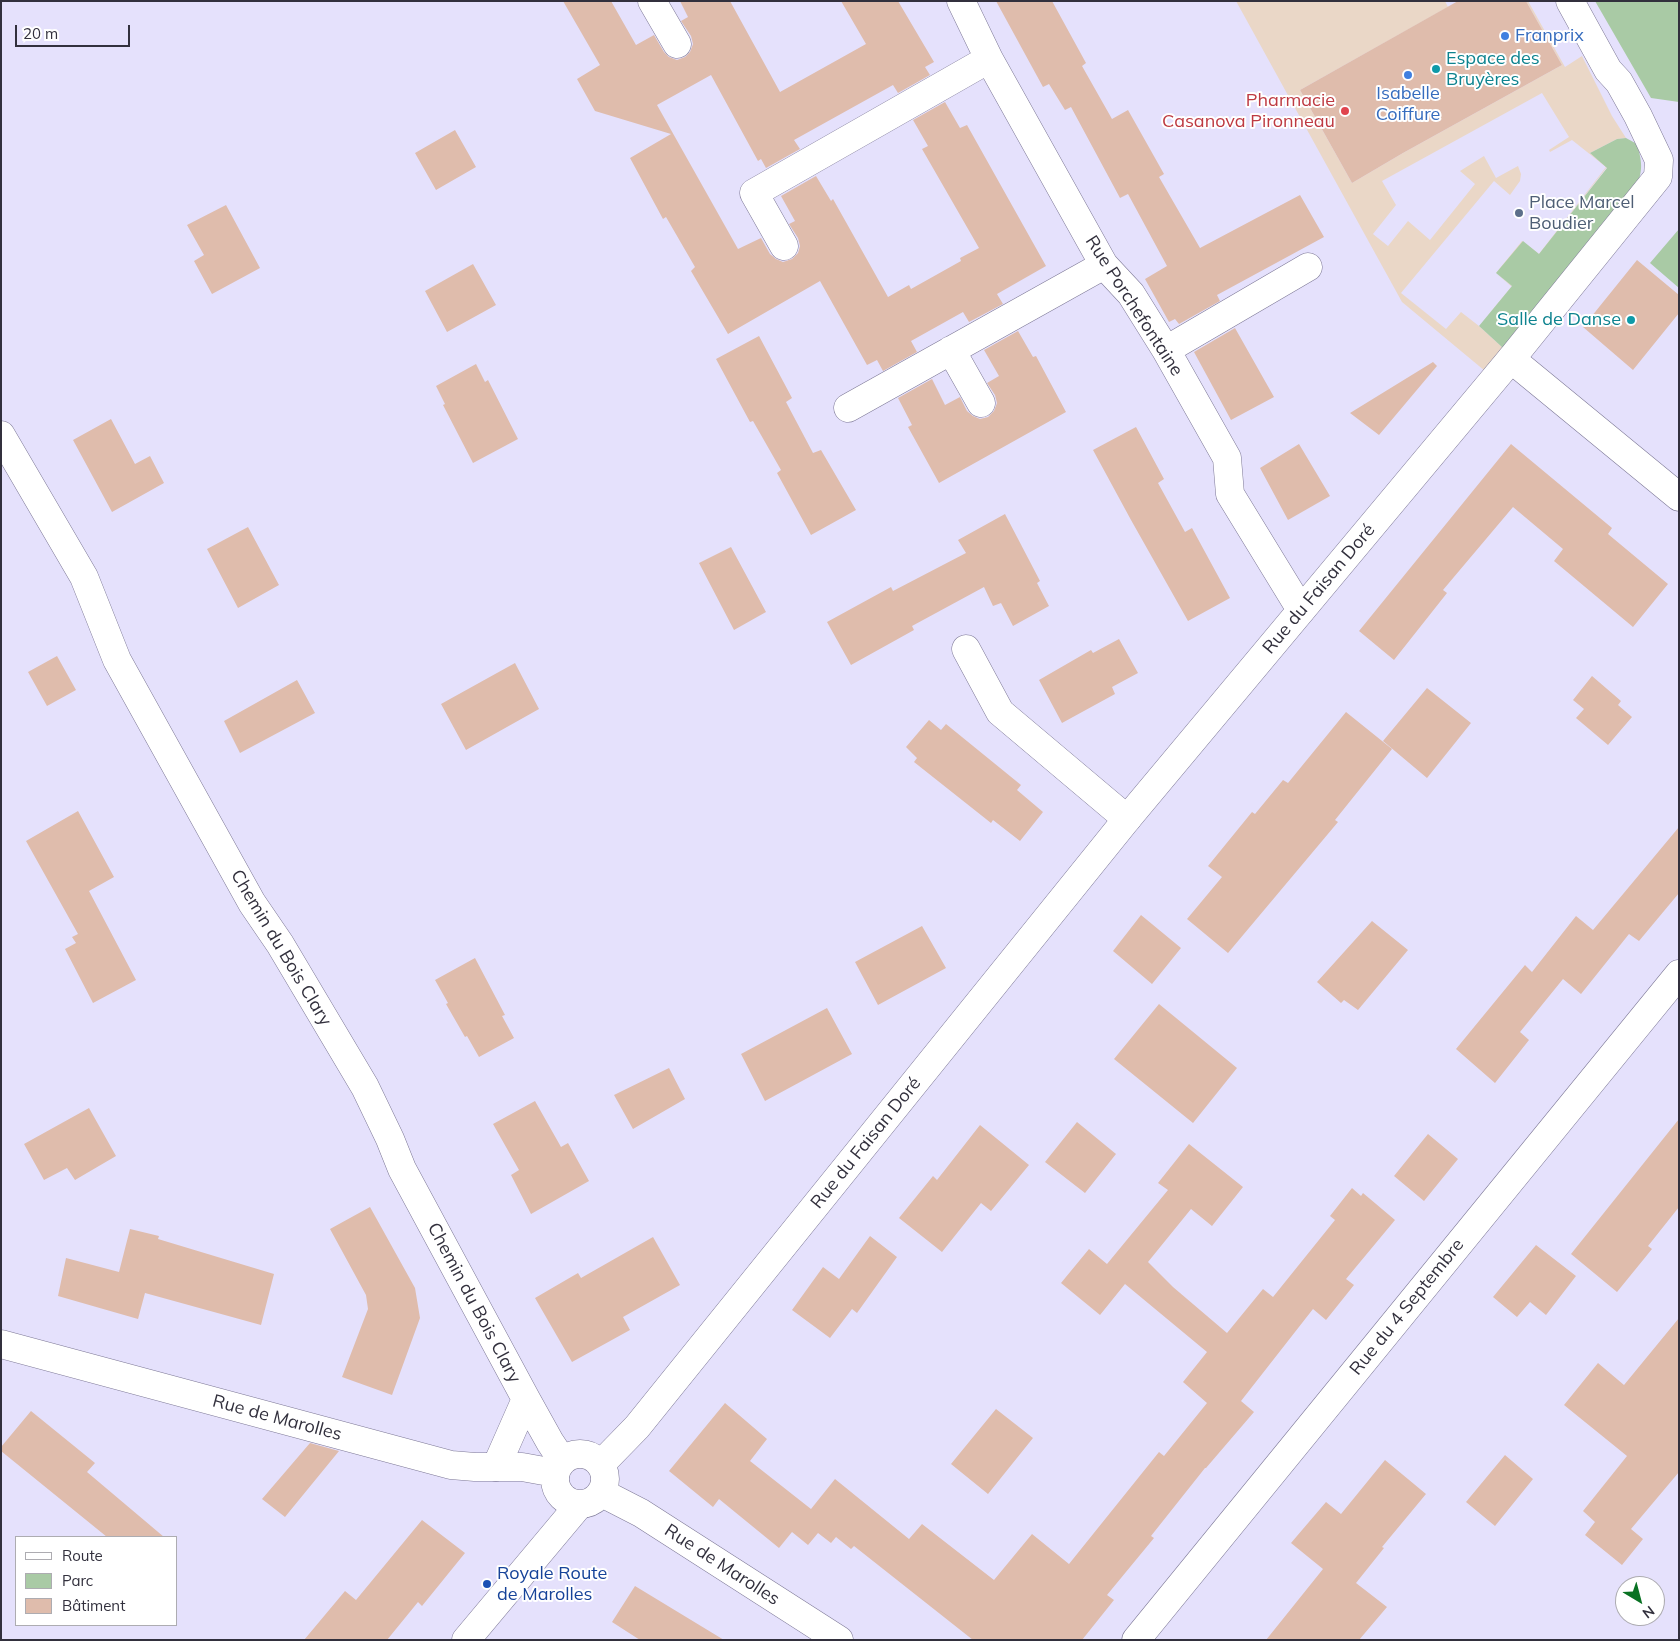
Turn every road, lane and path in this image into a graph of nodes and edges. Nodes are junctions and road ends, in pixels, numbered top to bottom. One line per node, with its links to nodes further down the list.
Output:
1 (652, 1): 4 (street)
2 (961, 1): 5 (street, Rue Porchefontaine)
3 (1570, 1): 11 (street)
4 (677, 44)
5 (990, 59): 6 (street); 7 (street, Rue Porchefontaine)
6 (784, 246)
7 (1104, 265): 9 (street); 10 (street, Rue Porchefontaine)
8 (1308, 267): 10 (street)
9 (951, 350): 12 (street); 13 (street)
10 (1166, 350): 16 (street, Rue Porchefontaine)
11 (1511, 359): 15 (street); 16 (street, Rue du Faisan Doré)
12 (981, 403)
13 (848, 408)
14 (1, 434): 21 (street, Chemin du Bois Clary)
15 (1679, 497)
16 (1301, 610): 18 (street, Rue du Faisan Doré)
17 (966, 649): 18 (street)
18 (1127, 819): 22 (street, Rue du Faisan Doré)
19 (1679, 974): 28 (street, Rue du 4 Septembre)
20 (1, 1344): 24 (street, Rue de Marolles)
21 (526, 1399): 23 (street, Chemin du Bois Clary); 24 (street)
22 (601, 1464): 23 (street); 25 (street)
23 (559, 1466): 24 (street, Rue de Marolles); 25 (street)
24 (496, 1467)
25 (590, 1499): 26 (street); 27 (street, Rue de Marolles)
26 (466, 1640)
27 (839, 1640)
28 (1136, 1640)

